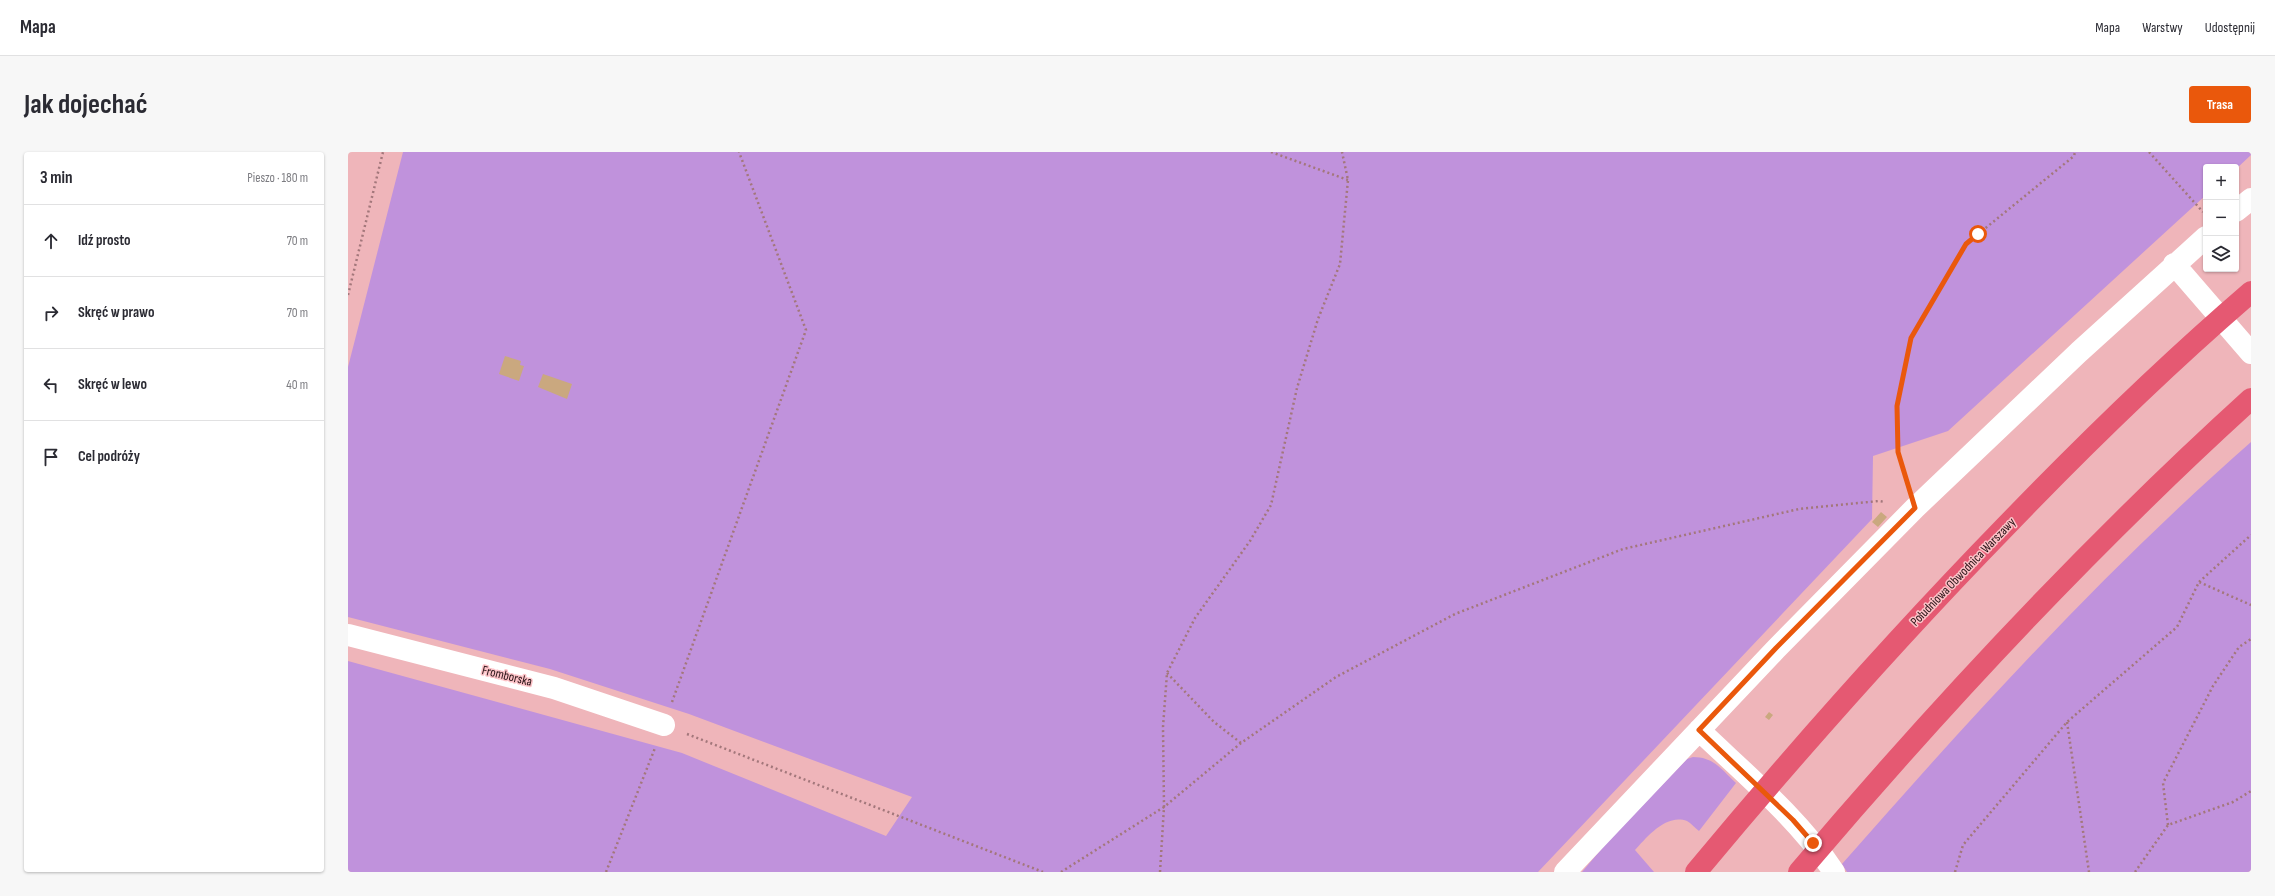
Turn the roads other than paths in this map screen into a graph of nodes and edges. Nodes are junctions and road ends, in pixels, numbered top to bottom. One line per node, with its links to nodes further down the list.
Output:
1 (2251, 199): 2 (street)
2 (2239, 209)
3 (2203, 240): 4 (street)
4 (2174, 264): 6 (street); 10 (street)
5 (2251, 292): 12 (highway, Południowa Obwodnica Warszawy)
6 (2251, 353)
7 (2251, 399): 13 (highway)
8 (348, 635): 9 (street, Fromborska)
9 (664, 725)
10 (1699, 730): 11 (street); 14 (street)
11 (1565, 872)
12 (1696, 872)
13 (1798, 872)
14 (1834, 872)

